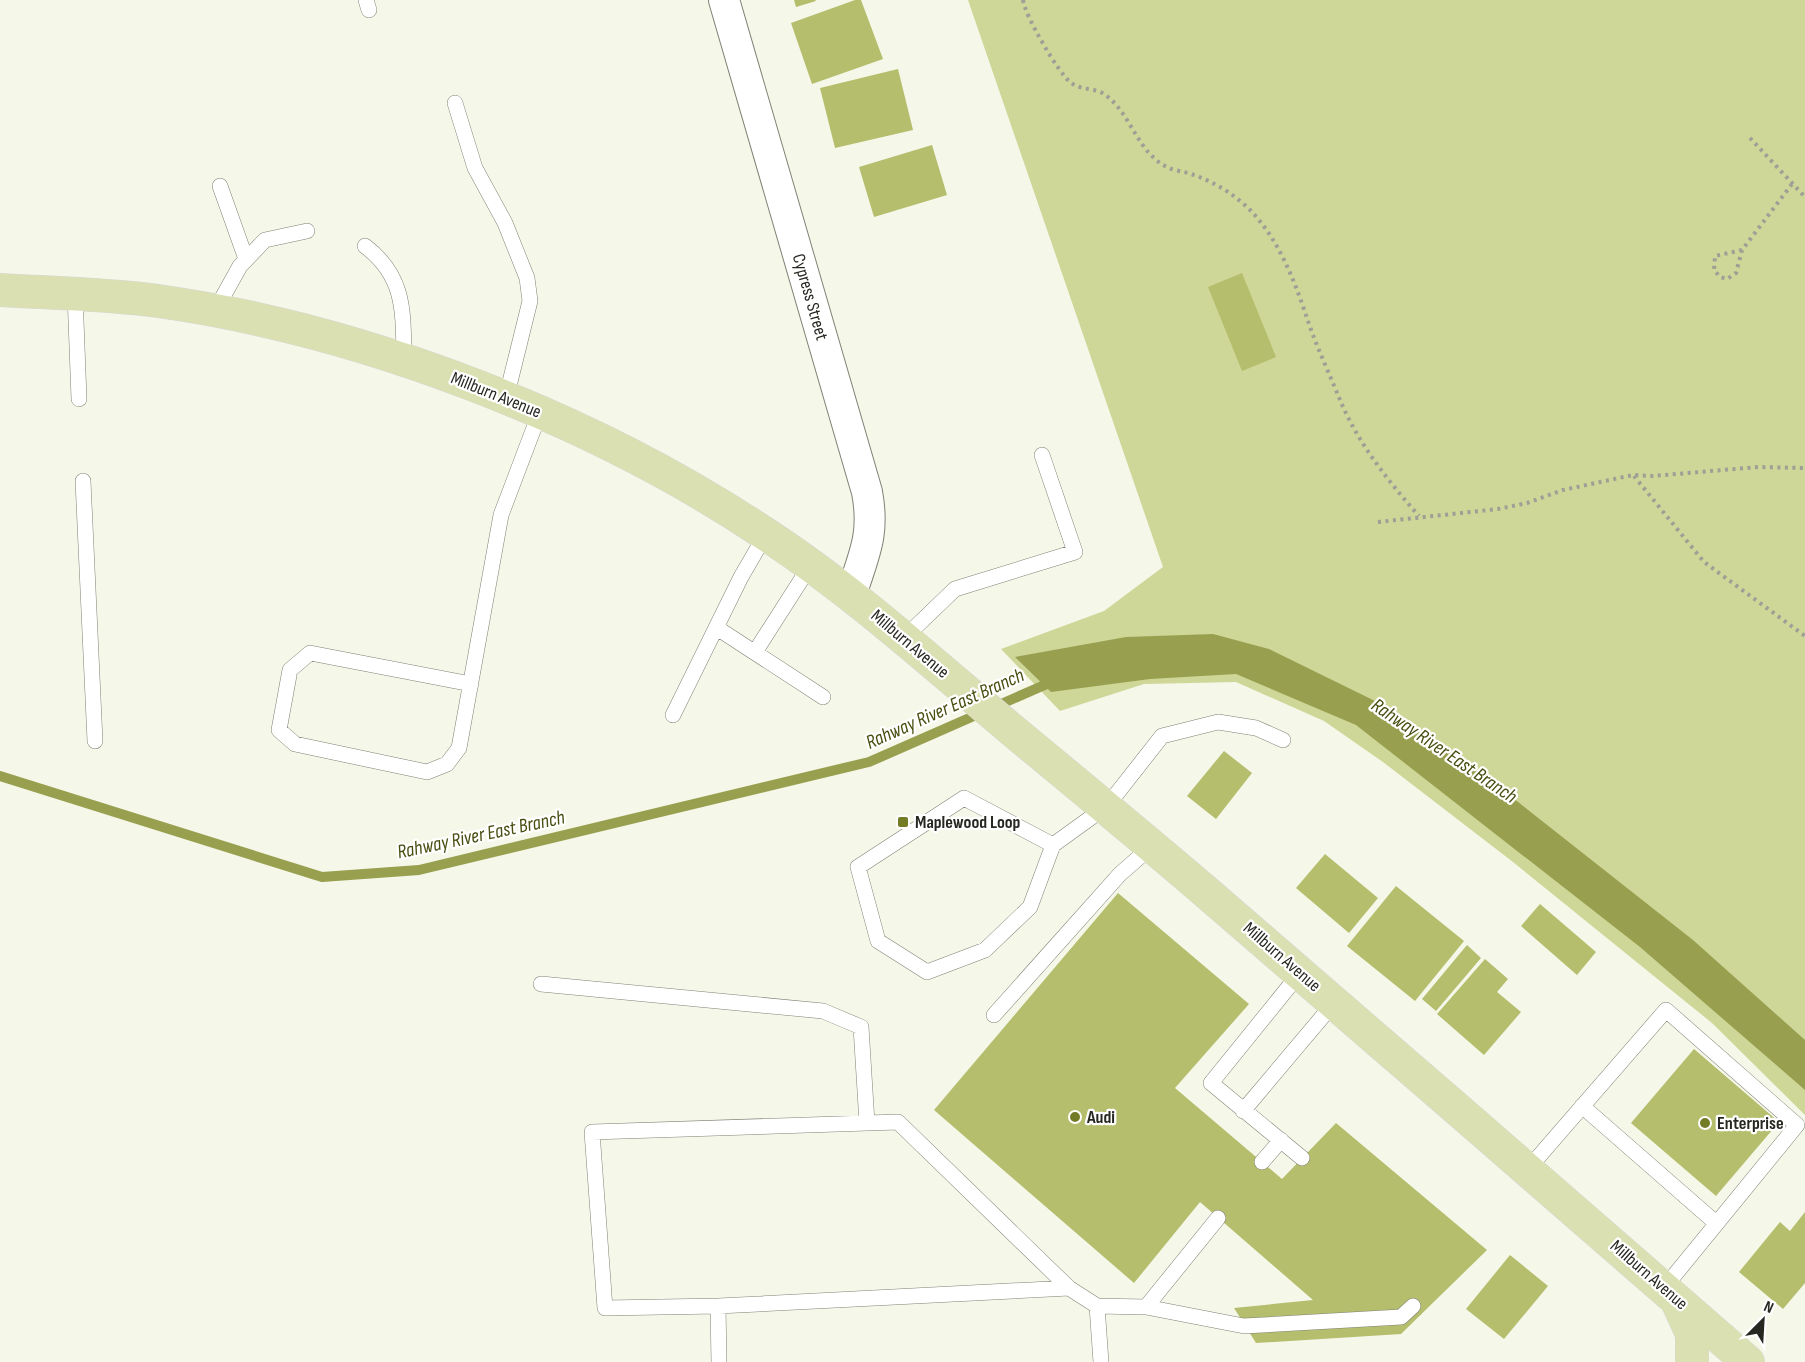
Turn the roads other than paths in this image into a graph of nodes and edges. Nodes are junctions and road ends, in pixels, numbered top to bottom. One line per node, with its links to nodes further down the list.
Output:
1 (724, 0): 18 (street, Cypress Street)
2 (455, 103): 11 (lane)
3 (220, 186): 6 (lane)
4 (308, 231): 6 (lane)
5 (365, 246): 10 (lane)
6 (246, 259): 9 (lane)
7 (0, 290): 8 (main road, Millburn Avenue)
8 (75, 294): 9 (main road, Millburn Avenue); 12 (lane)
9 (214, 311): 10 (main road, Millburn Avenue)
10 (404, 360): 11 (main road, Millburn Avenue)
11 (506, 398): 13 (main road, Millburn Avenue)
12 (79, 399)
13 (540, 412): 16 (main road, Millburn Avenue); 22 (lane)
14 (1042, 455): 20 (lane)
15 (82, 481): 26 (lane)
16 (766, 534): 17 (main road, Millburn Avenue); 19 (lane)
17 (810, 566): 18 (main road, Millburn Avenue); 21 (lane)
18 (851, 595): 20 (main road, Millburn Avenue)
19 (717, 628): 21 (lane); 24 (lane)
20 (904, 638): 27 (main road, Millburn Avenue)
21 (755, 652): 23 (lane)
22 (471, 684): 22 (lane)
23 (823, 697)
24 (673, 715)
25 (1283, 740): 27 (lane)
26 (95, 741)
27 (1107, 806): 28 (lane); 29 (main road, Millburn Avenue)
28 (1053, 845): 28 (lane)
29 (1152, 846): 30 (main road, Millburn Avenue); 33 (lane)
30 (1300, 973): 32 (main road, Millburn Avenue); 35 (lane)
31 (541, 984): 36 (lane)
32 (1334, 1003): 35 (lane); 40 (main road, Millburn Avenue)
33 (994, 1015)
34 (1582, 1106): 40 (lane); 42 (lane); 42 (lane)
35 (1243, 1111): 37 (lane)
36 (867, 1123): 43 (lane); 45 (lane)
37 (1281, 1140): 38 (lane); 39 (lane)
38 (1302, 1158)
39 (1262, 1162)
40 (1527, 1170): 44 (main road, Millburn Avenue)
41 (1218, 1218): 48 (lane)
42 (1716, 1223): 44 (lane)
43 (1069, 1288): 45 (lane); 46 (lane)
44 (1670, 1294): 51 (main road); 52 (main road, Millburn Avenue)
45 (718, 1306): 49 (lane)
46 (1097, 1306): 48 (lane); 50 (lane)
47 (1413, 1306): 48 (lane)
48 (1146, 1307)
49 (719, 1362)
50 (1101, 1362)
51 (1692, 1362)
52 (1748, 1362)

